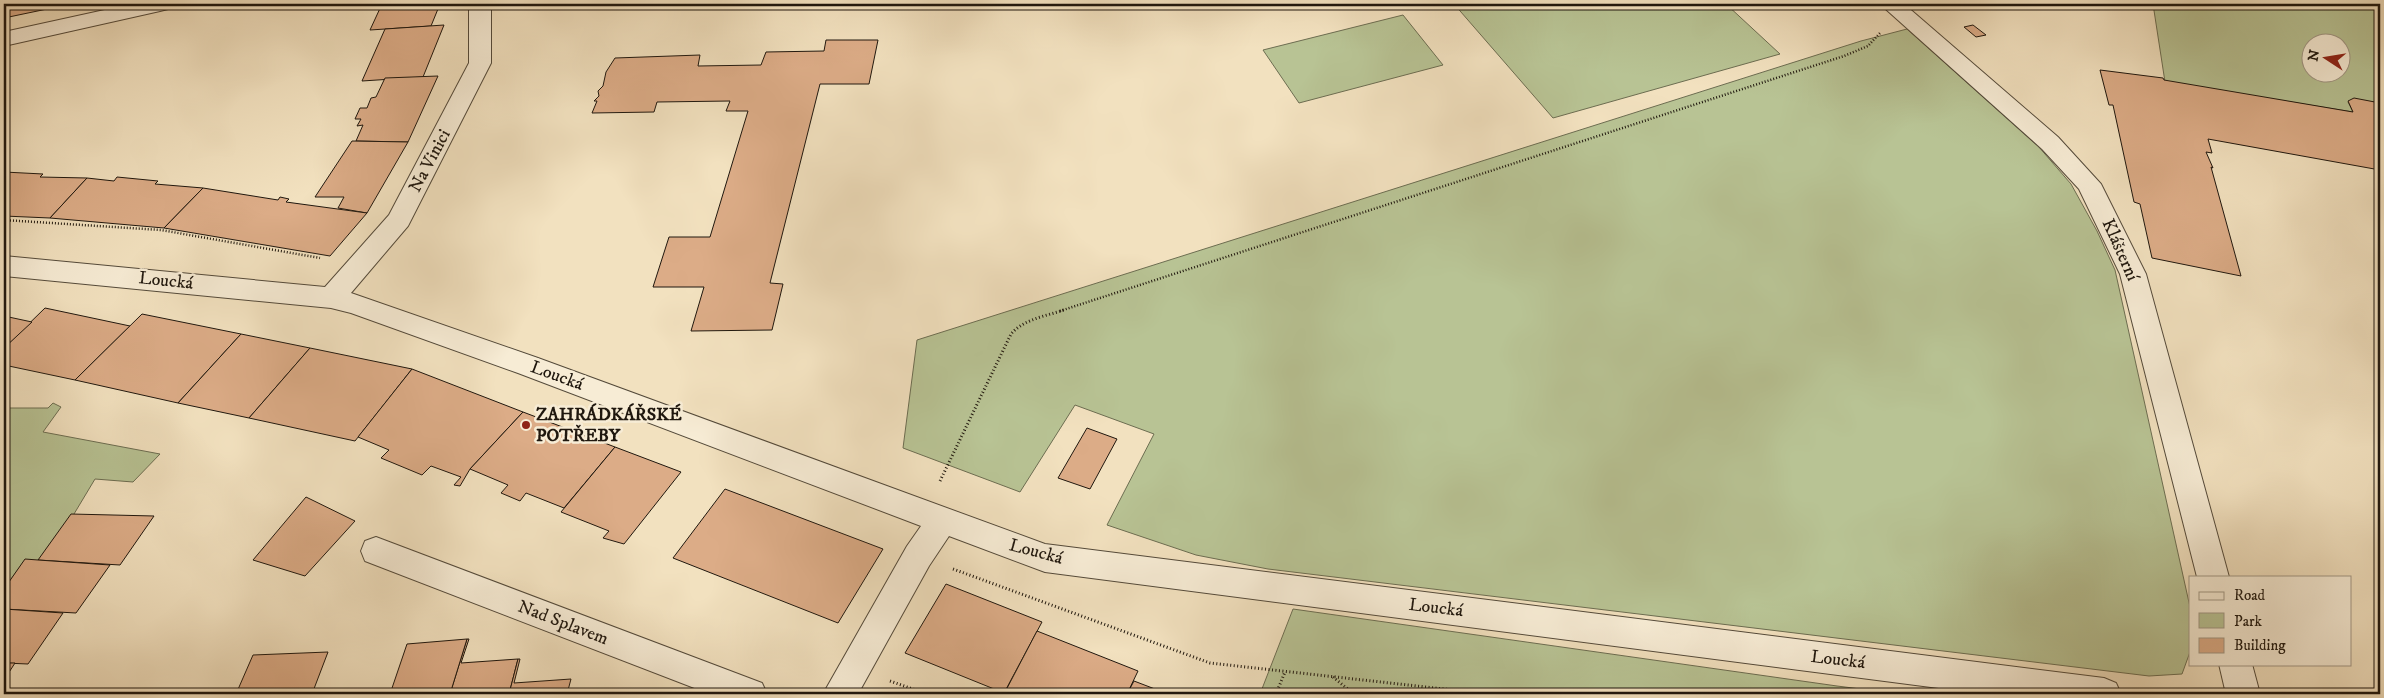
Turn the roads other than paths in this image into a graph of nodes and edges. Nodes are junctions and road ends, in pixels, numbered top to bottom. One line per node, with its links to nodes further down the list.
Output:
1 (160, 4): 4 (street)
2 (480, 4): 6 (street, Na Vinici)
3 (1891, 4): 9 (street, Klášterní)
4 (4, 39)
5 (4, 266): 6 (street, Loucká)
6 (331, 298): 7 (street, Loucká)
7 (942, 521): 12 (street); 13 (street, Loucká)
8 (376, 551): 11 (street, Nad Splavem)
9 (2213, 576)
10 (2236, 666): 14 (street)
11 (750, 694)
12 (840, 694)
13 (2104, 694)
14 (2243, 694)

